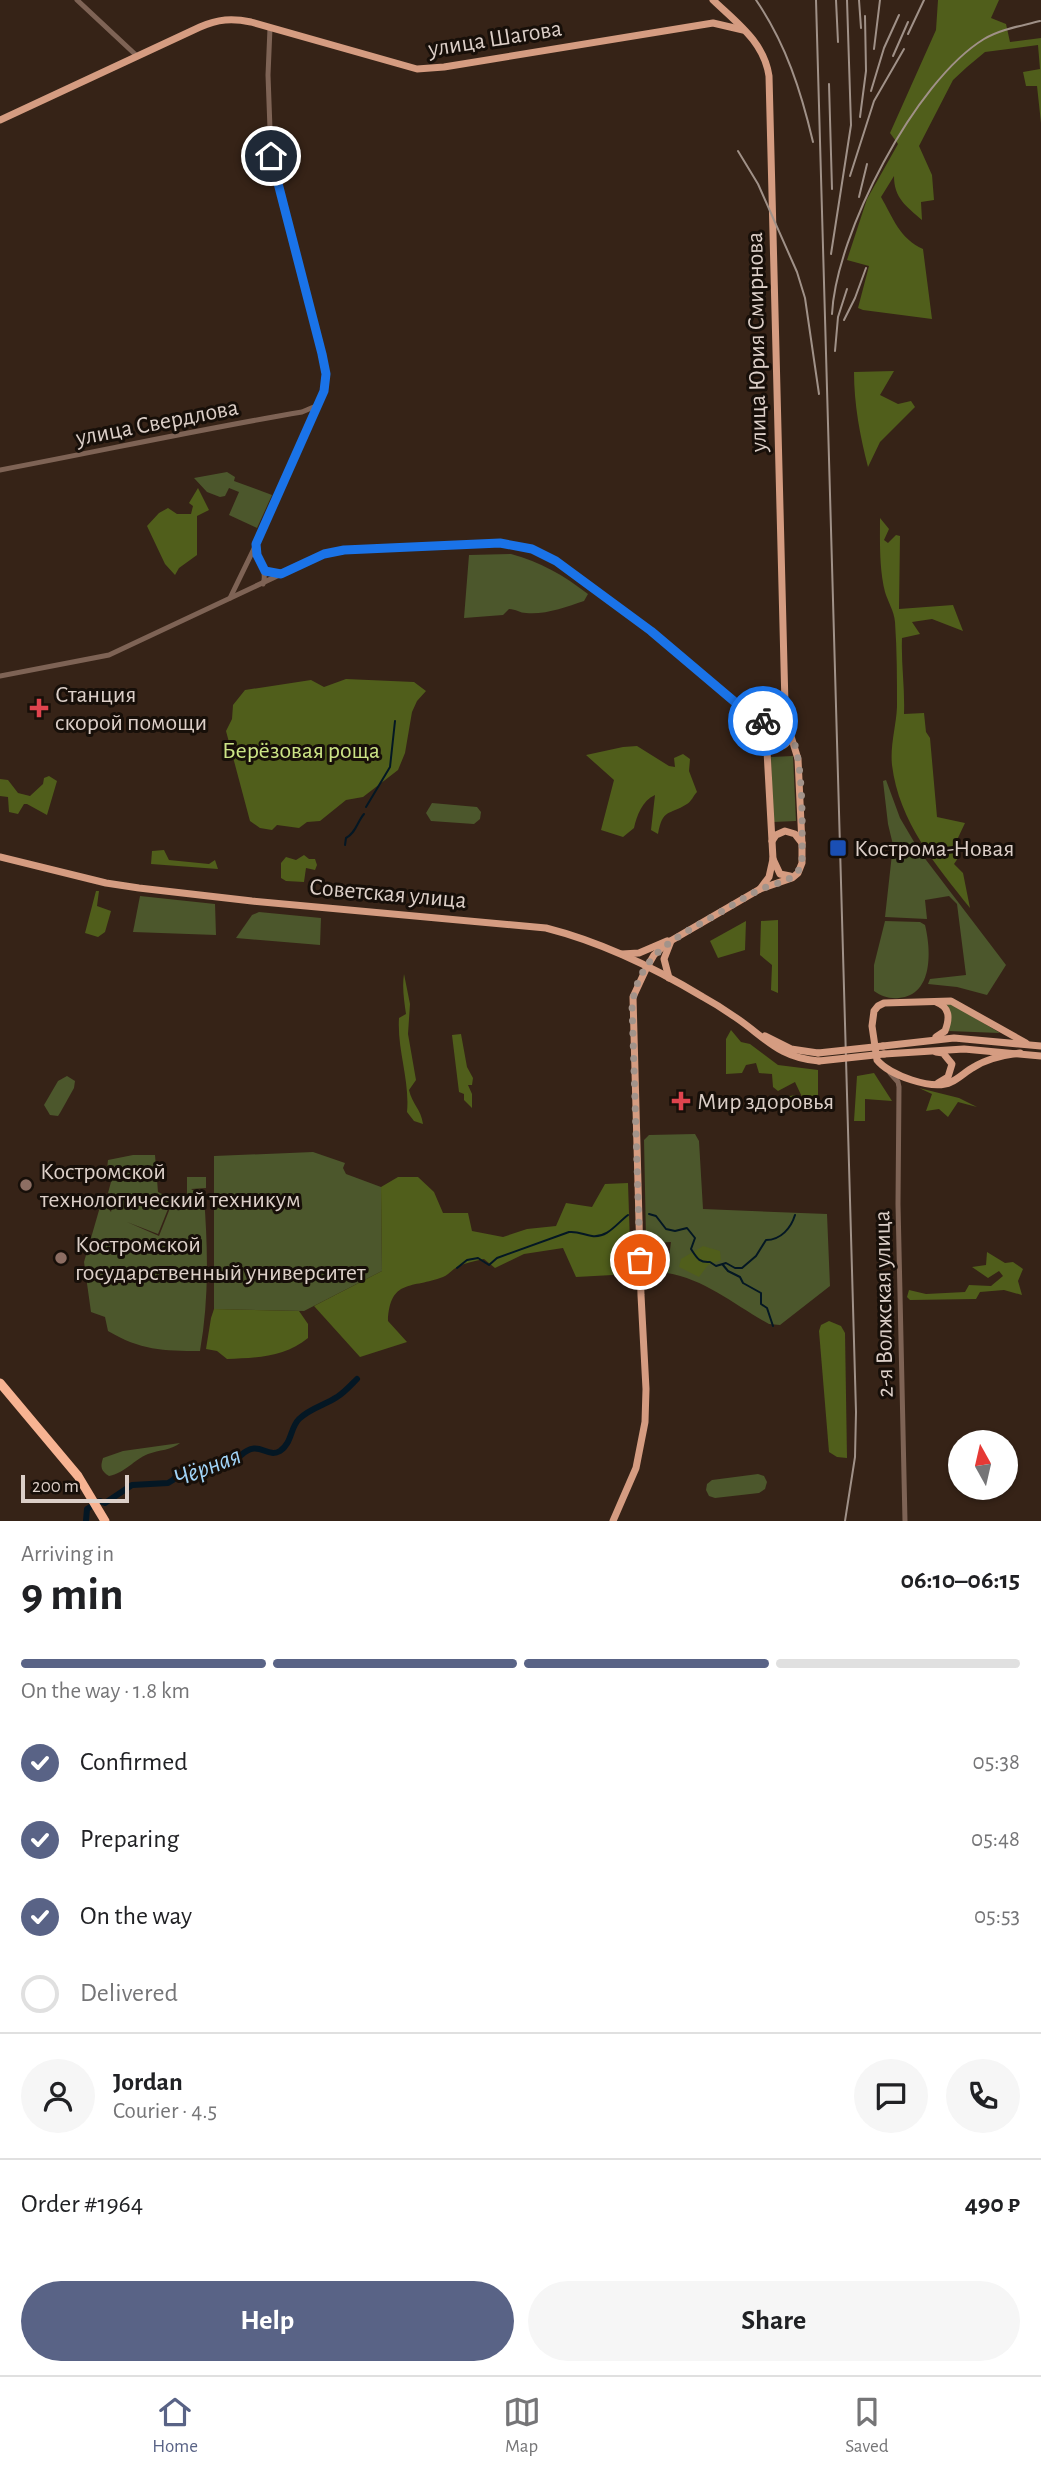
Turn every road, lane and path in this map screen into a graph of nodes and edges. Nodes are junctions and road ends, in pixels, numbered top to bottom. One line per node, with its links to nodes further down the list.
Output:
1 (77, 0): 7 (street)
2 (713, 0): 3 (main road, улица Юрия Смирнова)
3 (724, 10): 4 (main road); 6 (main road, улица Юрия Смирнова)
4 (713, 23): 5 (main road, улица Шагова); 6 (main road)
5 (270, 28): 7 (main road, улица Шагова); 9 (street)
6 (747, 32): 19 (main road, улица Юрия Смирнова)
7 (137, 56): 8 (main road, улица Шагова)
8 (0, 120)
9 (308, 415): 10 (street, улица Свердлова); 11 (street)
10 (0, 470)
11 (256, 544): 12 (street); 13 (street)
12 (264, 569): 13 (street); 14 (street); 15 (street)
13 (243, 570): 16 (street); 17 (street)
14 (281, 574): 15 (street); 20 (street)
15 (263, 584): 16 (street)
16 (256, 587): 17 (street)
17 (230, 598): 18 (street)
18 (0, 676)
19 (785, 705): 21 (main road); 22 (main road, улица Юрия Смирнова)
20 (755, 719): 21 (street); 23 (street)
21 (774, 723): 22 (main road); 23 (main road)
22 (790, 732): 23 (main road); 25 (main road, улица Юрия Смирнова)
23 (766, 739): 24 (main road)
24 (772, 842): 25 (main road); 27 (main road)
25 (802, 844): 28 (main road)
26 (0, 857): 31 (main road, Советская улица)
27 (773, 859): 28 (main road); 29 (main road)
28 (797, 875): 29 (main road)
29 (760, 889): 30 (main road)
30 (671, 940): 31 (main road); 32 (main road); 33 (main road)
31 (619, 954): 32 (main road, Советская улица)
32 (647, 967): 33 (main road, Советская улица); 47 (main road)
33 (670, 978): 37 (main road, Советская улица, bridge)
34 (932, 1000): 35 (main road); 36 (main road); 41 (main road)
35 (927, 1039): 36 (main road); 37 (main road)
36 (1034, 1044)
37 (884, 1050): 38 (main road)
38 (930, 1050): 39 (main road); 43 (main road)
39 (1020, 1053): 40 (main road); 43 (main road)
40 (1037, 1055)
41 (888, 1071): 42 (main road); 44 (street)
42 (912, 1079): 43 (main road); 44 (street)
43 (938, 1084)
44 (899, 1087): 48 (street, 2-я Волжская улица)
45 (0, 1383): 46 (highway)
46 (105, 1521)
47 (613, 1521)
48 (905, 1521)

